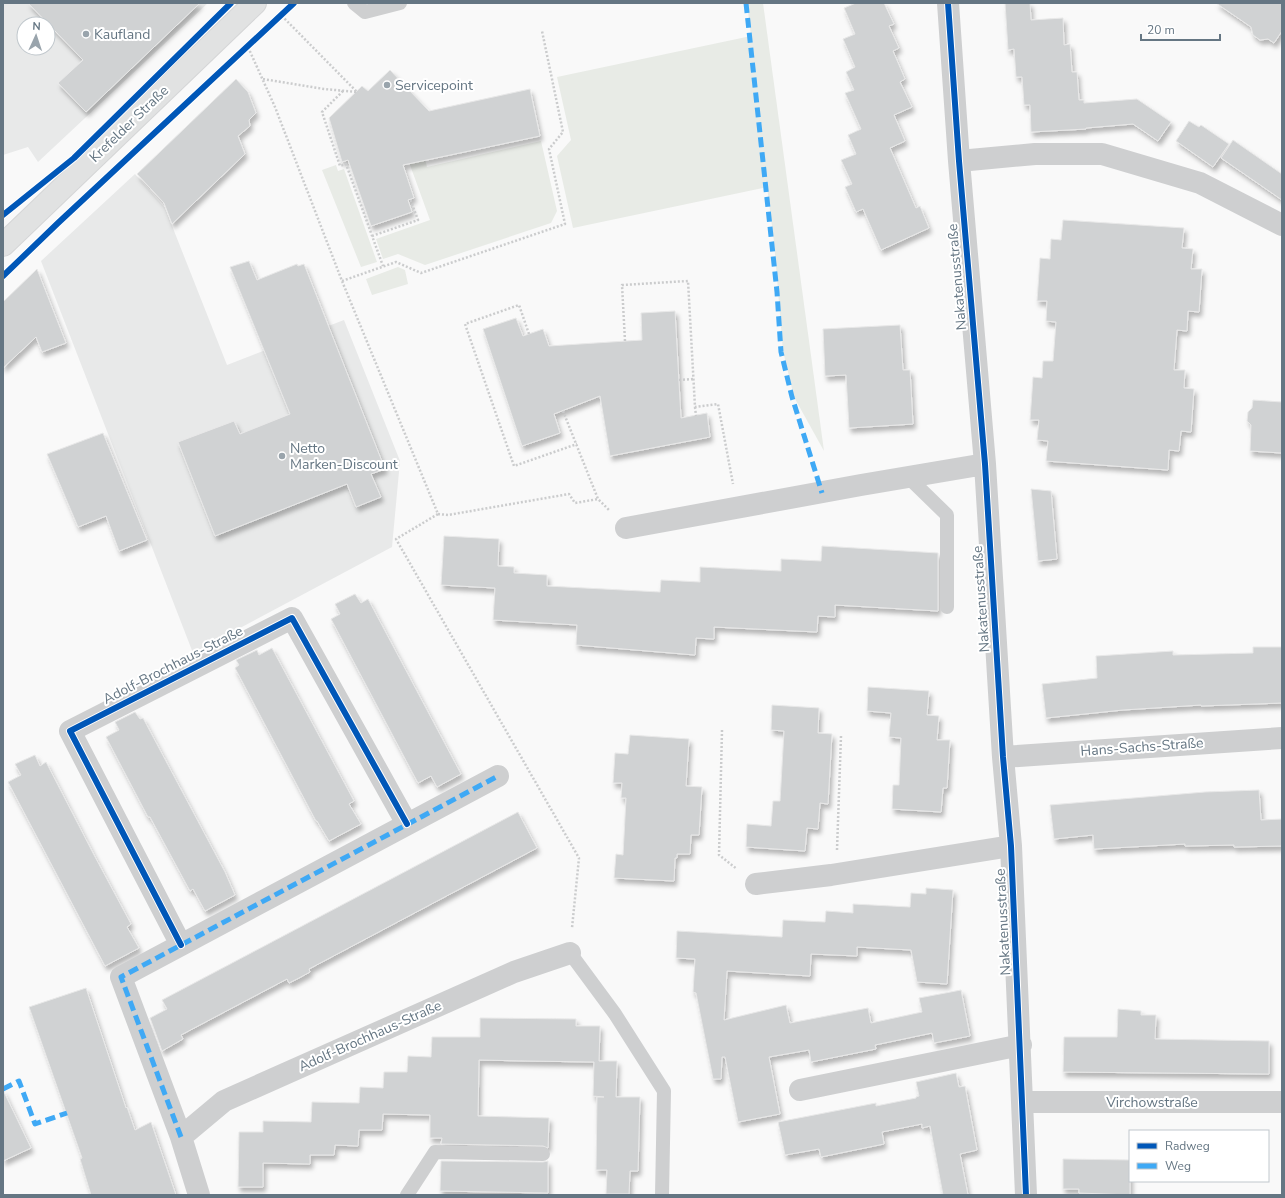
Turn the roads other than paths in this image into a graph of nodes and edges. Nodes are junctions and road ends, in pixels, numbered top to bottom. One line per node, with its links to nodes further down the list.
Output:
1 (255, 3): 7 (main road, Krefelder Straße)
2 (354, 3): 3 (lane)
3 (400, 3)
4 (948, 3): 5 (street, Nakatenusstraße)
5 (959, 161): 6 (street); 8 (street, Nakatenusstraße)
6 (1282, 225)
7 (3, 244)
8 (985, 464): 9 (street); 13 (street, Nakatenusstraße)
9 (908, 477): 10 (street); 11 (lane)
10 (626, 528)
11 (947, 607)
12 (1282, 738): 13 (street, Hans-Sachs-Straße)
13 (1003, 757): 16 (street, Nakatenusstraße)
14 (498, 776): 15 (street)
15 (407, 824): 18 (street); 18 (street, Adolf-Brochhaus-Straße)
16 (1011, 846): 17 (street, Nakatenusstraße); 20 (street, Nakatenusstraße)
17 (756, 884)
18 (181, 945): 24 (street)
19 (570, 953): 24 (street, Adolf-Brochhaus-Straße); 28 (lane)
20 (1021, 1045): 21 (street); 22 (street, Nakatenusstraße)
21 (800, 1090)
22 (1022, 1102): 23 (street, Virchowstraße); 29 (street, Nakatenusstraße)
23 (1282, 1102)
24 (181, 1137): 26 (street)
25 (543, 1154): 27 (lane)
26 (199, 1195)
27 (407, 1195)
28 (662, 1195)
29 (1026, 1195)

